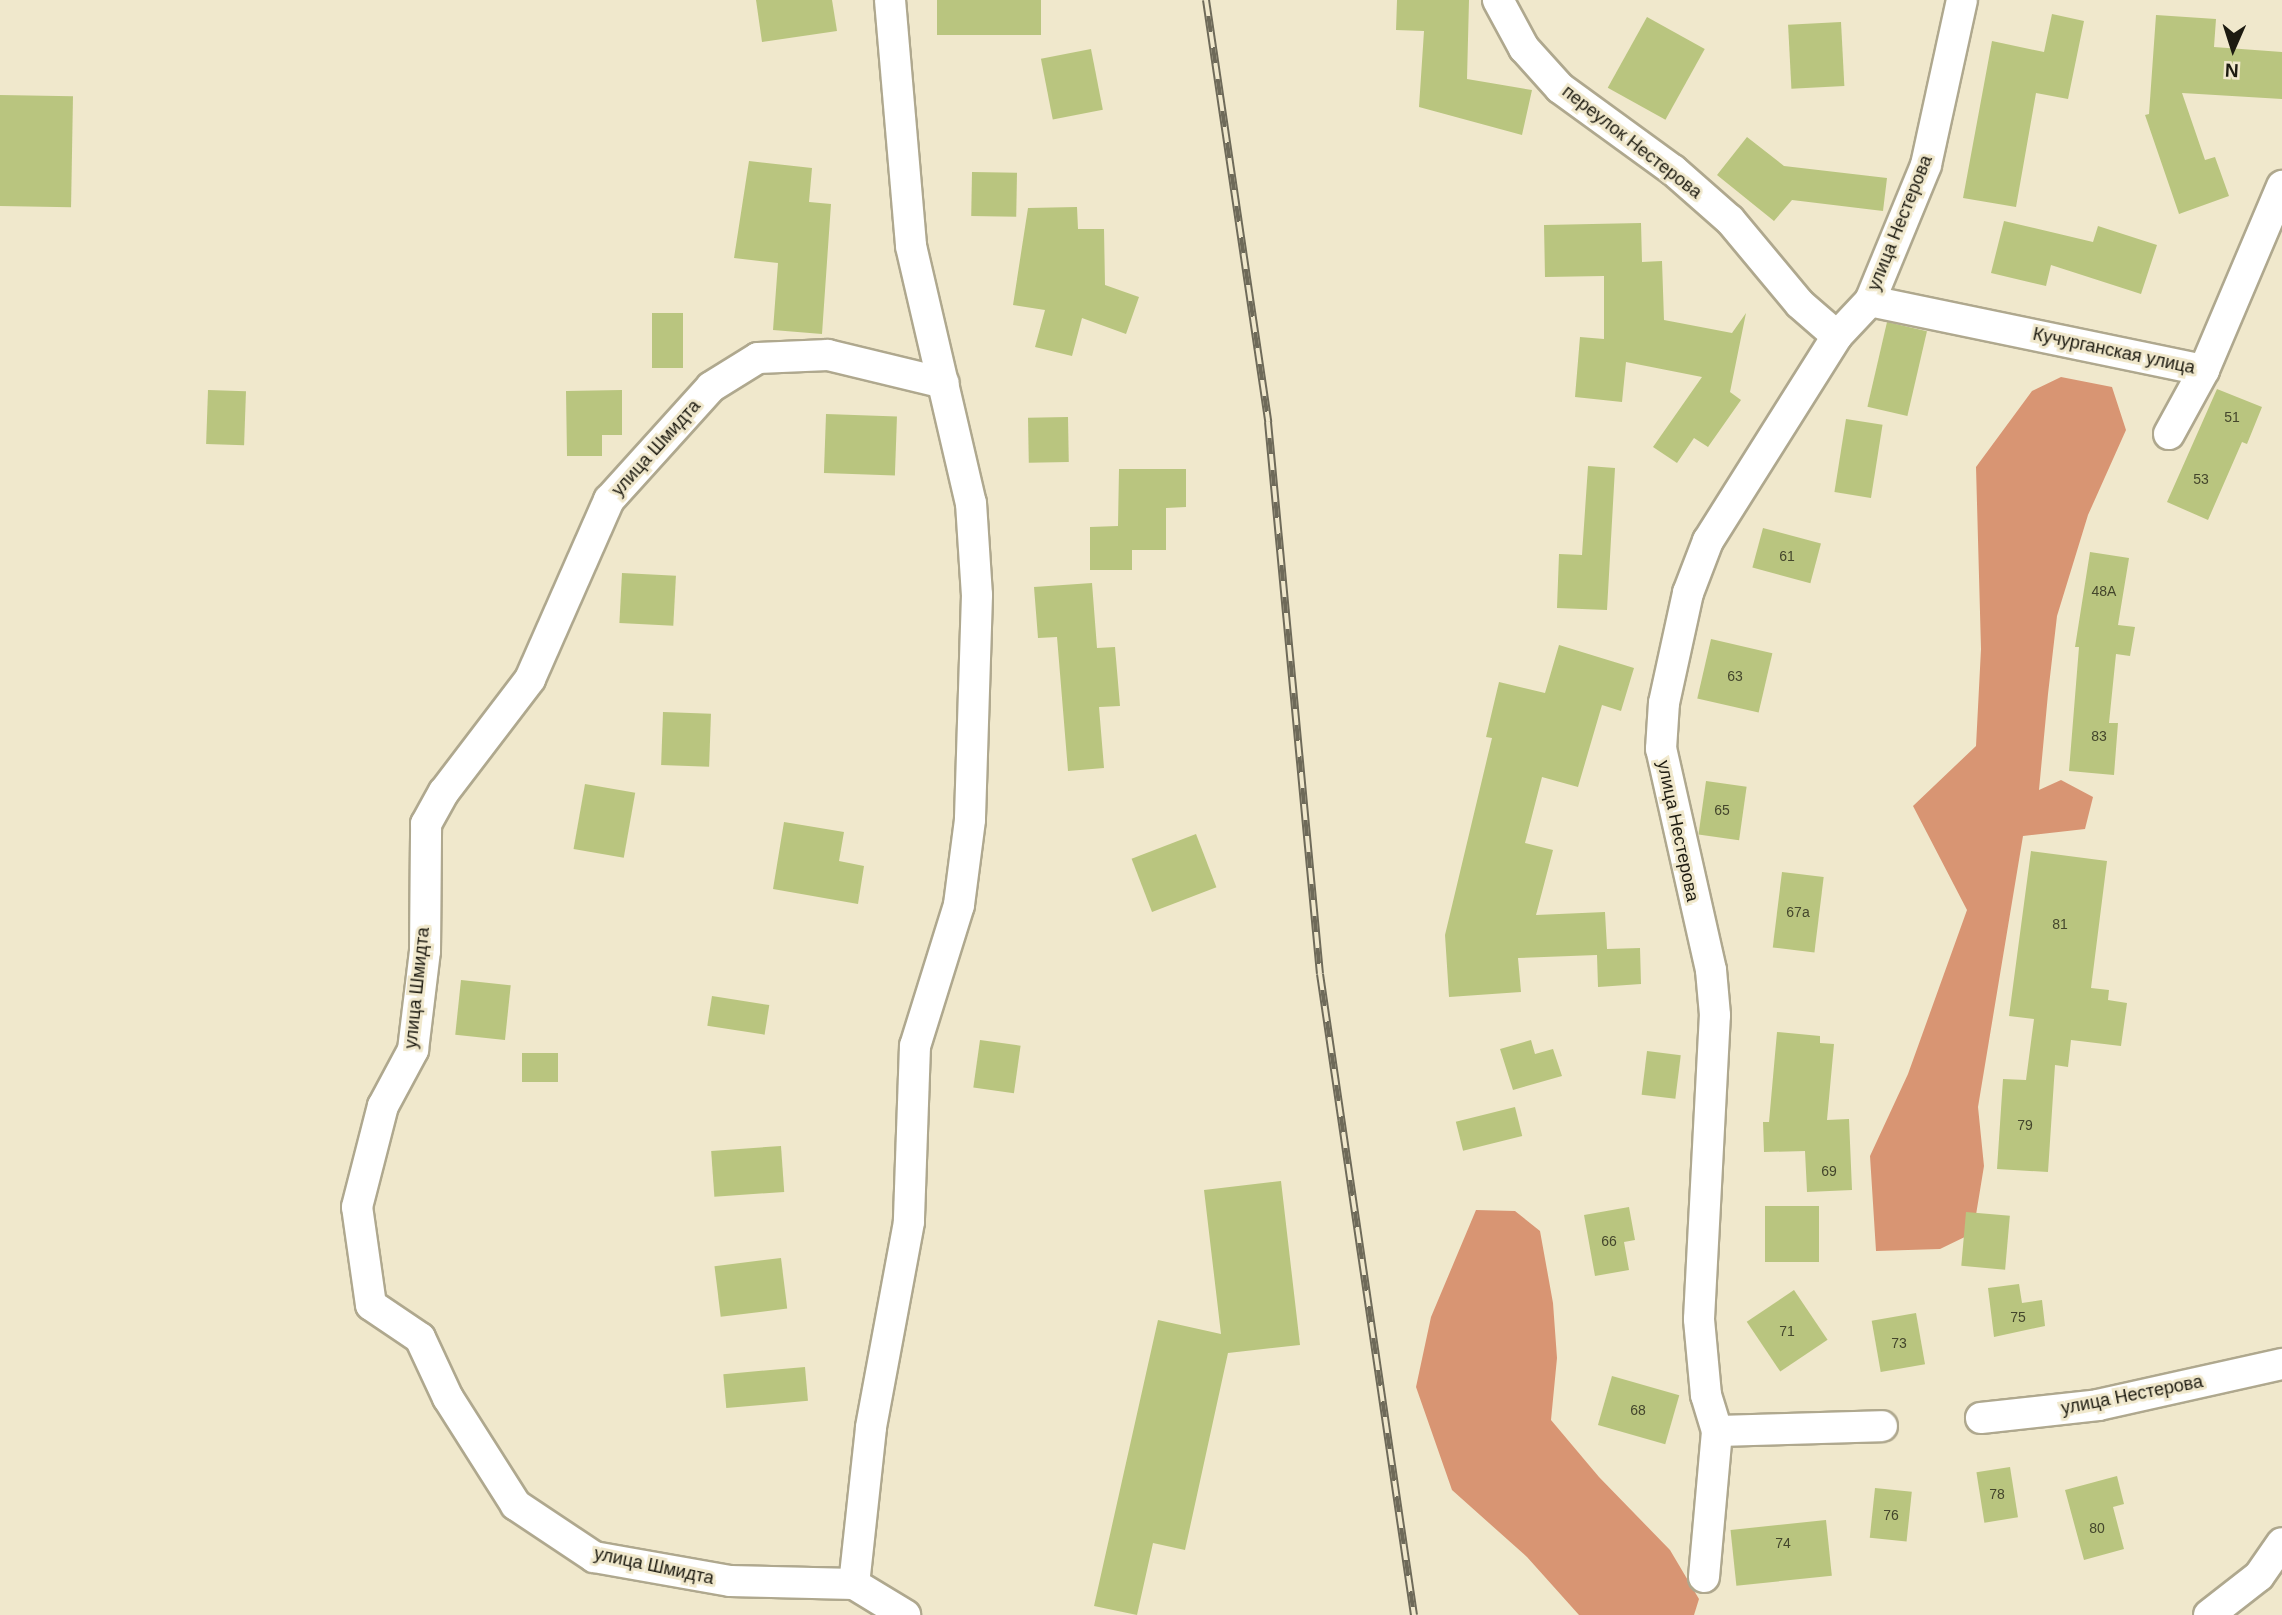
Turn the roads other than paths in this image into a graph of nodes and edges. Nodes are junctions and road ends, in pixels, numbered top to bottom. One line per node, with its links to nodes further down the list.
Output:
1 (890, 0): 8 (street)
2 (1498, 0): 6 (street, переулок Нестерова)
3 (1962, 0): 5 (street, улица Нестерова)
4 (2282, 186): 7 (street, Кучурганская улица)
5 (1870, 301): 6 (street, улица Нестерова); 7 (street, Кучурганская улица)
6 (1837, 336): 13 (street, улица Нестерова)
7 (2204, 370): 9 (street)
8 (944, 383): 16 (street); 16 (street, улица Шмидта)
9 (2169, 434)
10 (2282, 1364): 11 (street, улица Нестерова)
11 (1981, 1419)
12 (1882, 1426): 13 (street)
13 (1717, 1431): 15 (street)
14 (2282, 1543): 18 (street)
15 (1704, 1577)
16 (853, 1584): 17 (street, улица Шмидта)
17 (905, 1615)
18 (2209, 1615)

